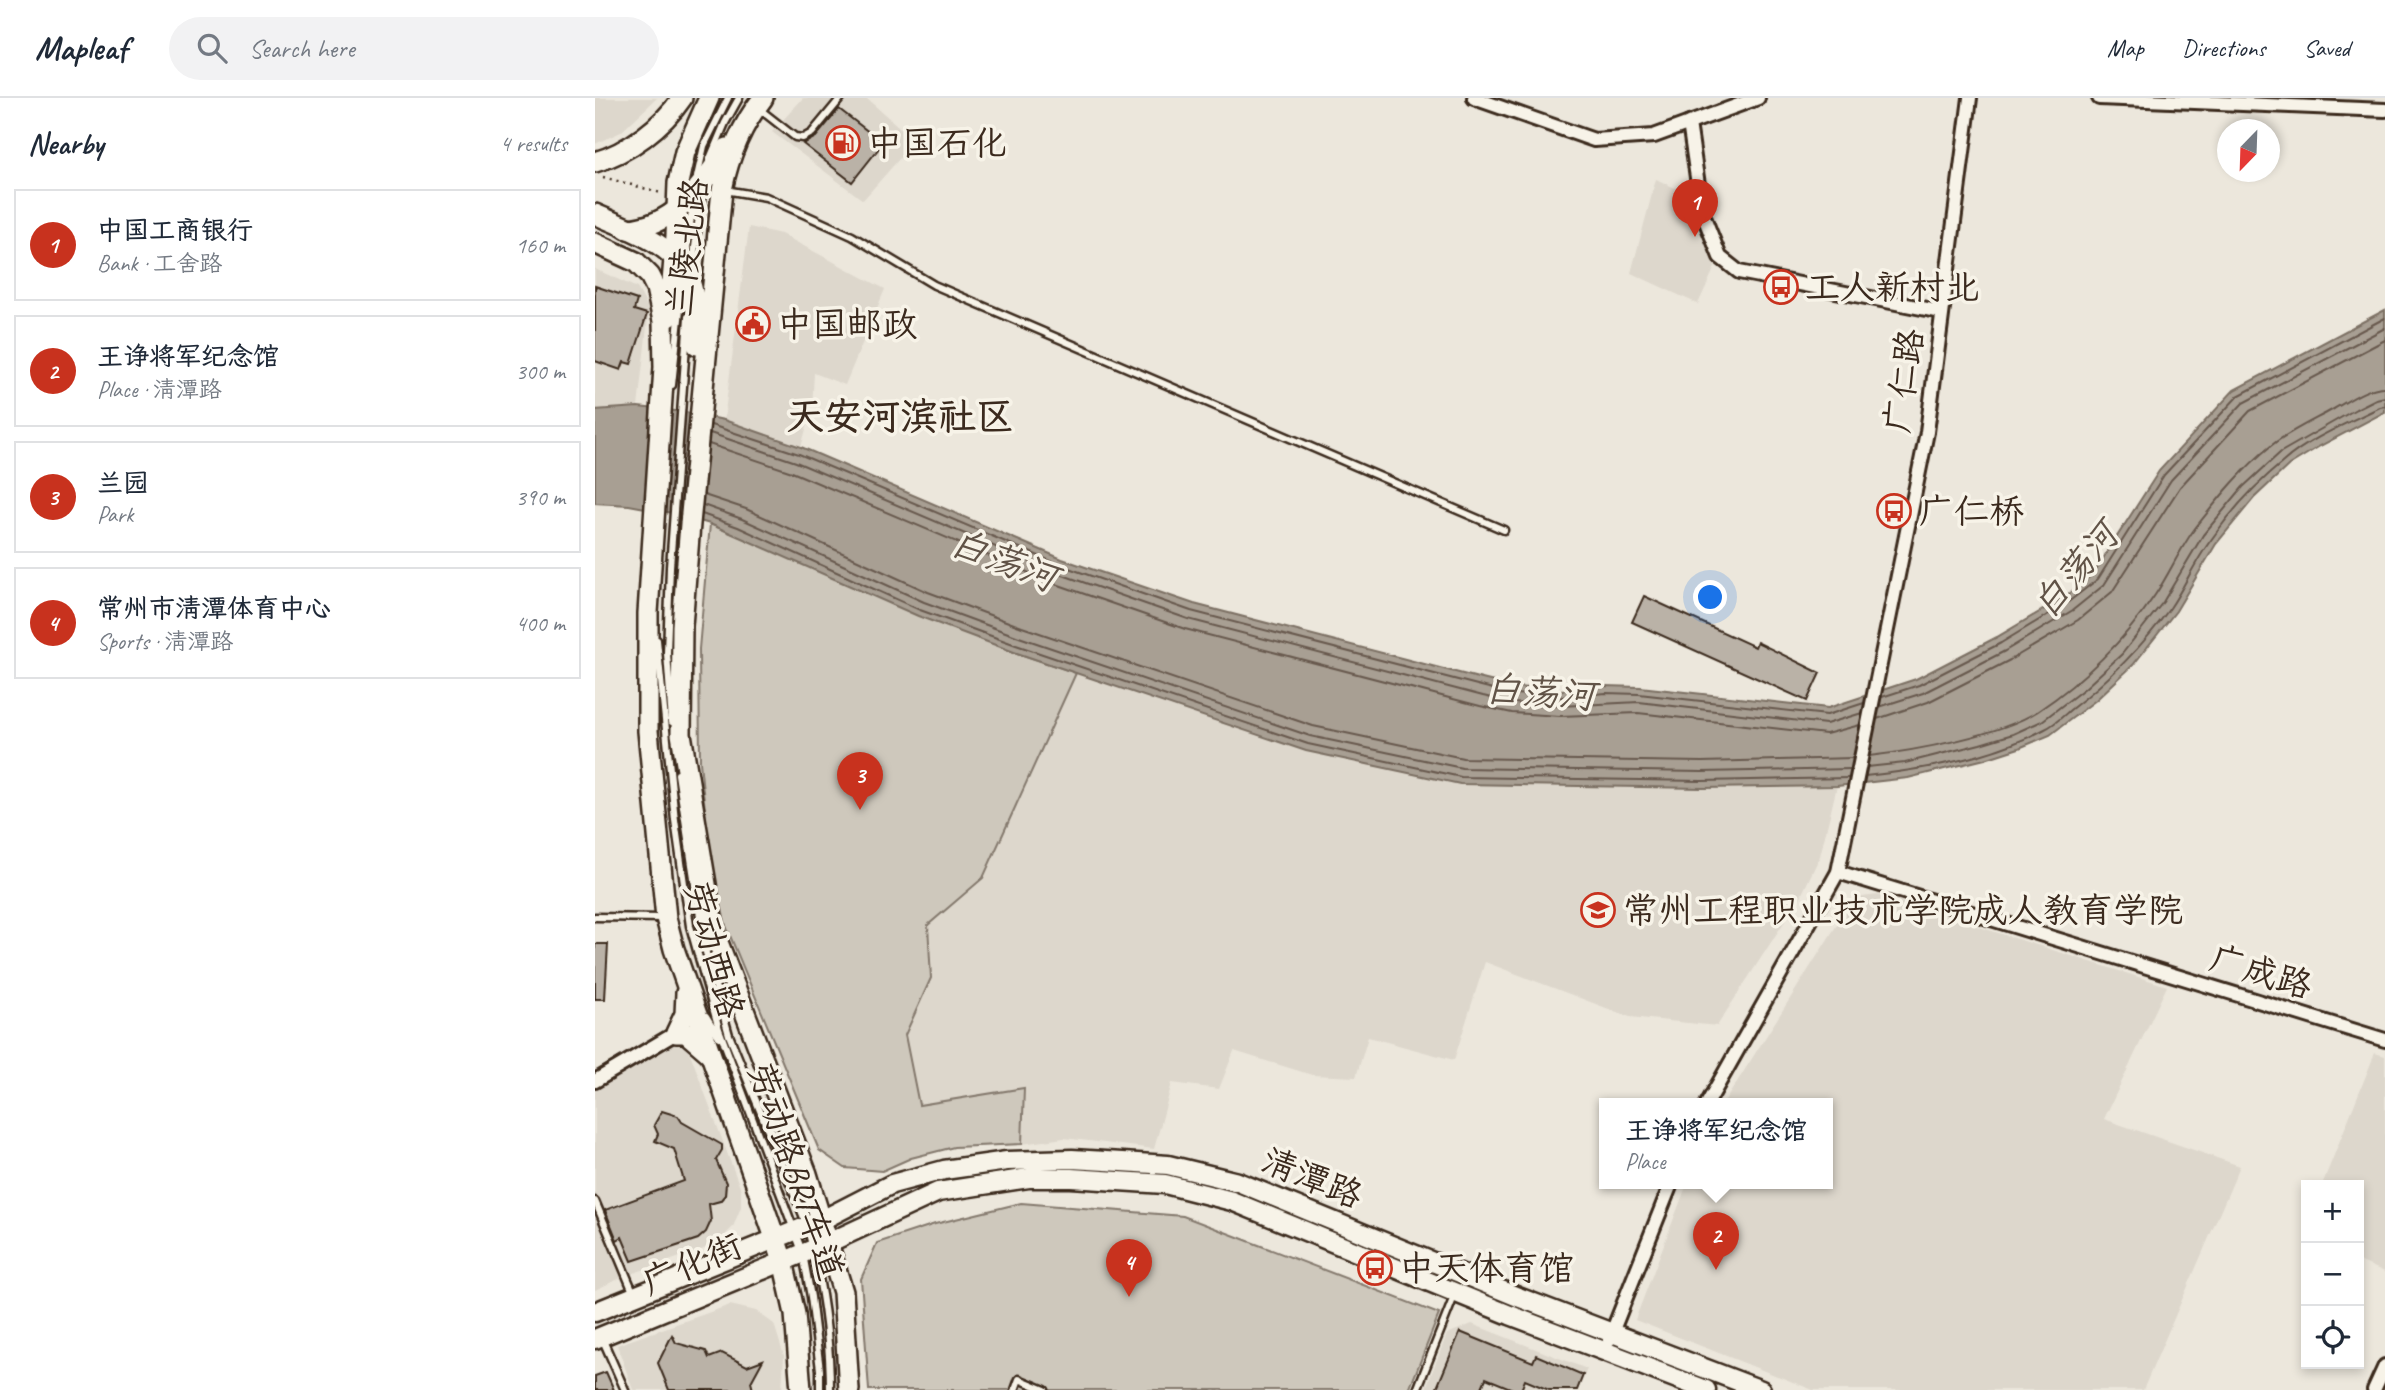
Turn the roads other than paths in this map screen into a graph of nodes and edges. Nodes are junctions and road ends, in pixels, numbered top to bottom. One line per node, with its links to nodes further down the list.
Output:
1 (683, 98): 13 (main road)
2 (709, 98): 16 (main road, 兰陵北路)
3 (728, 98): 14 (lane)
4 (841, 98): 9 (lane)
5 (1473, 98): 11 (street)
6 (1758, 98): 11 (street)
7 (1970, 98): 22 (street, 广仁路)
8 (2099, 98): 10 (street)
9 (753, 101): 12 (main road, 兰陵北路); 14 (lane)
10 (2385, 110)
11 (1689, 123): 22 (street)
12 (744, 124): 14 (main road); 15 (main road, 兰陵北路)
13 (595, 162)
14 (699, 188): 16 (main road); 21 (lane); 21 (lane)
15 (722, 190): 25 (main road, 兰陵北路); 27 (lane)
16 (676, 212): 19 (main road); 21 (main road, 兰陵北路)
17 (595, 214): 19 (main road)
18 (595, 226): 19 (main road)
19 (629, 229): 21 (main road)
20 (595, 243): 23 (main road)
21 (683, 270): 23 (main road, 兰陵北路); 24 (lane); 24 (lane); 25 (main road)
22 (1942, 312): 29 (street, 广仁路)
23 (664, 367): 24 (main road)
24 (670, 403): 26 (main road)
25 (699, 413): 26 (main road)
26 (673, 519): 31 (main road, 劳动西路); 40 (main road, 劳动西路)
27 (1504, 530)
28 (656, 629): 35 (lane, 劳动路BRT车道)
29 (1839, 872): 34 (street, 广成路); 37 (street)
30 (595, 917): 31 (lane)
31 (666, 918): 32 (main road, 劳动西路)
32 (686, 985): 33 (main road); 35 (main road, 劳动西路)
33 (676, 1033): 35 (main road); 36 (street)
34 (2385, 1040)
35 (719, 1053): 40 (lane, 劳动路BRT车道); 41 (main road, 劳动西路)
36 (595, 1081)
37 (1710, 1098)
38 (1669, 1189): 47 (street)
39 (595, 1201): 45 (lane)
40 (808, 1225): 41 (main road, 清潭路); 42 (main road, 劳动西路); 42 (lane); 42 (lane, 劳动路BRT车道); 47 (main road, 清潭路)
41 (775, 1239): 43 (main road, 劳动西路); 45 (main road, 广化街)
42 (815, 1249): 43 (main road, 广化街); 44 (main road, 清潭路); 53 (lane, 劳动路BRT车道); 54 (lane); 55 (main road, 劳动西路)
43 (783, 1261): 48 (main road, 广化街); 52 (main road, 劳动西路)
44 (1455, 1292): 49 (main road, 清潭路); 58 (lane)
45 (635, 1296): 46 (main road, 广化街)
46 (595, 1312)
47 (1612, 1333): 49 (street); 60 (main road, 清潭路)
48 (598, 1338): 51 (lane)
49 (1606, 1352): 59 (main road, 清潭路)
50 (2385, 1366): 61 (street)
51 (625, 1390)
52 (801, 1390)
53 (820, 1390)
54 (830, 1390)
55 (849, 1390)
56 (1015, 1390): 57 (lane)
57 (1045, 1390)
58 (1417, 1390)
59 (1706, 1390)
60 (1761, 1390)
61 (2374, 1390)

